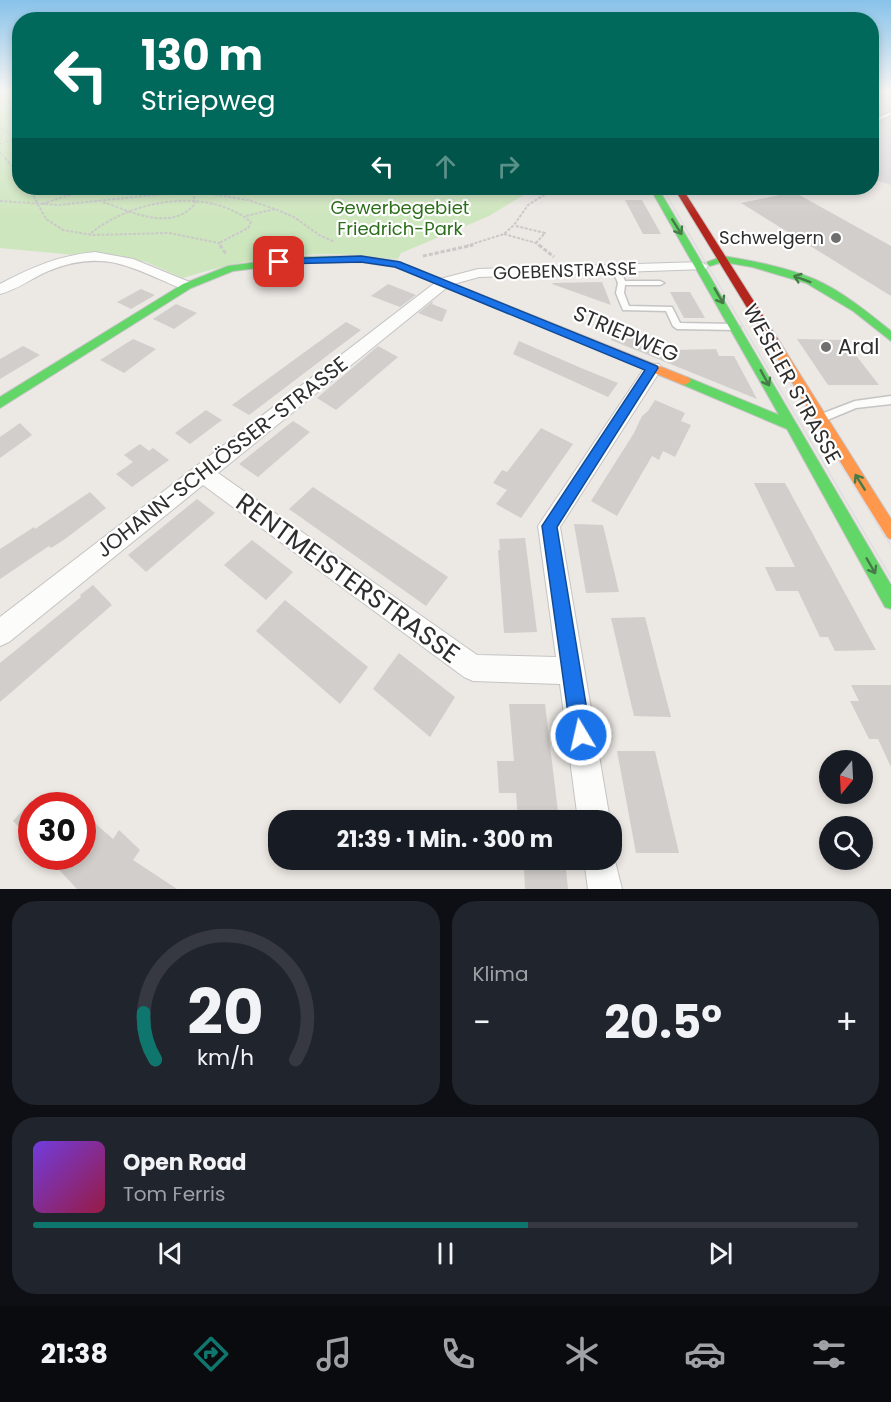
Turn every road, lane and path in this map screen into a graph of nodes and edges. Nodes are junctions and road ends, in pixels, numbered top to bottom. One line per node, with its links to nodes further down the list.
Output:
1 (0, 152): 2 (path)
2 (12, 166)
3 (34, 195): 14 (path)
4 (68, 195): 14 (path)
5 (151, 195): 11 (path)
6 (194, 195): 13 (path)
7 (217, 195): 15 (path)
8 (544, 195): 18 (path)
9 (658, 195): 26 (street, WESELER STRASSE, one-way to 26)
10 (682, 195): 24 (street, WESELER STRASSE)
11 (99, 200): 14 (path); 16 (path)
12 (0, 201): 14 (path)
13 (195, 204): 16 (path); 16 (path); 17 (path)
14 (36, 205): 19 (path)
15 (275, 209): 17 (path); 23 (path)
16 (128, 210): 19 (path)
17 (246, 216): 21 (path)
18 (516, 225): 20 (path); 22 (path)
19 (91, 234): 21 (path)
20 (504, 234): 22 (path); 25 (path)
21 (219, 243): 27 (path)
22 (536, 243): 29 (path)
23 (361, 259): 25 (street); 27 (street)
24 (723, 259): 26 (street); 30 (street, WESELER STRASSE); 38 (street, one-way to 24)
25 (397, 264): 31 (street)
26 (701, 266): 28 (street, GOEBENSTRASSE); 30 (street); 37 (street, WESELER STRASSE, one-way to 37)
27 (231, 268): 34 (street)
28 (616, 269): 29 (street, GOEBENSTRASSE); 32 (lane)
29 (565, 271): 31 (street, GOEBENSTRASSE)
30 (731, 274): 38 (street); 42 (street, WESELER STRASSE)
31 (445, 282): 39 (street, STRIEPWEG); 44 (street, JOHANN-SCHLÖSSER-STRASSE)
32 (622, 283): 33 (lane); 37 (lane)
33 (660, 283)
34 (187, 286): 35 (street); 41 (street)
35 (1, 292): 36 (street)
36 (0, 307)
37 (736, 327): 43 (street, WESELER STRASSE, one-way to 43)
38 (888, 335)
39 (652, 368): 43 (street, STRIEPWEG); 48 (street)
40 (891, 400): 42 (lane)
41 (0, 403)
42 (820, 419): 45 (street, WESELER STRASSE, one-way to 42)
43 (791, 425): 46 (street, WESELER STRASSE, one-way to 46)
44 (202, 473): 47 (street, JOHANN-SCHLÖSSER-STRASSE); 48 (street, RENTMEISTERSTRASSE)
45 (891, 532)
46 (891, 602)
47 (0, 633)
48 (571, 671): 49 (street)
49 (592, 810)
50 (602, 870): 51 (street)
51 (605, 889)

